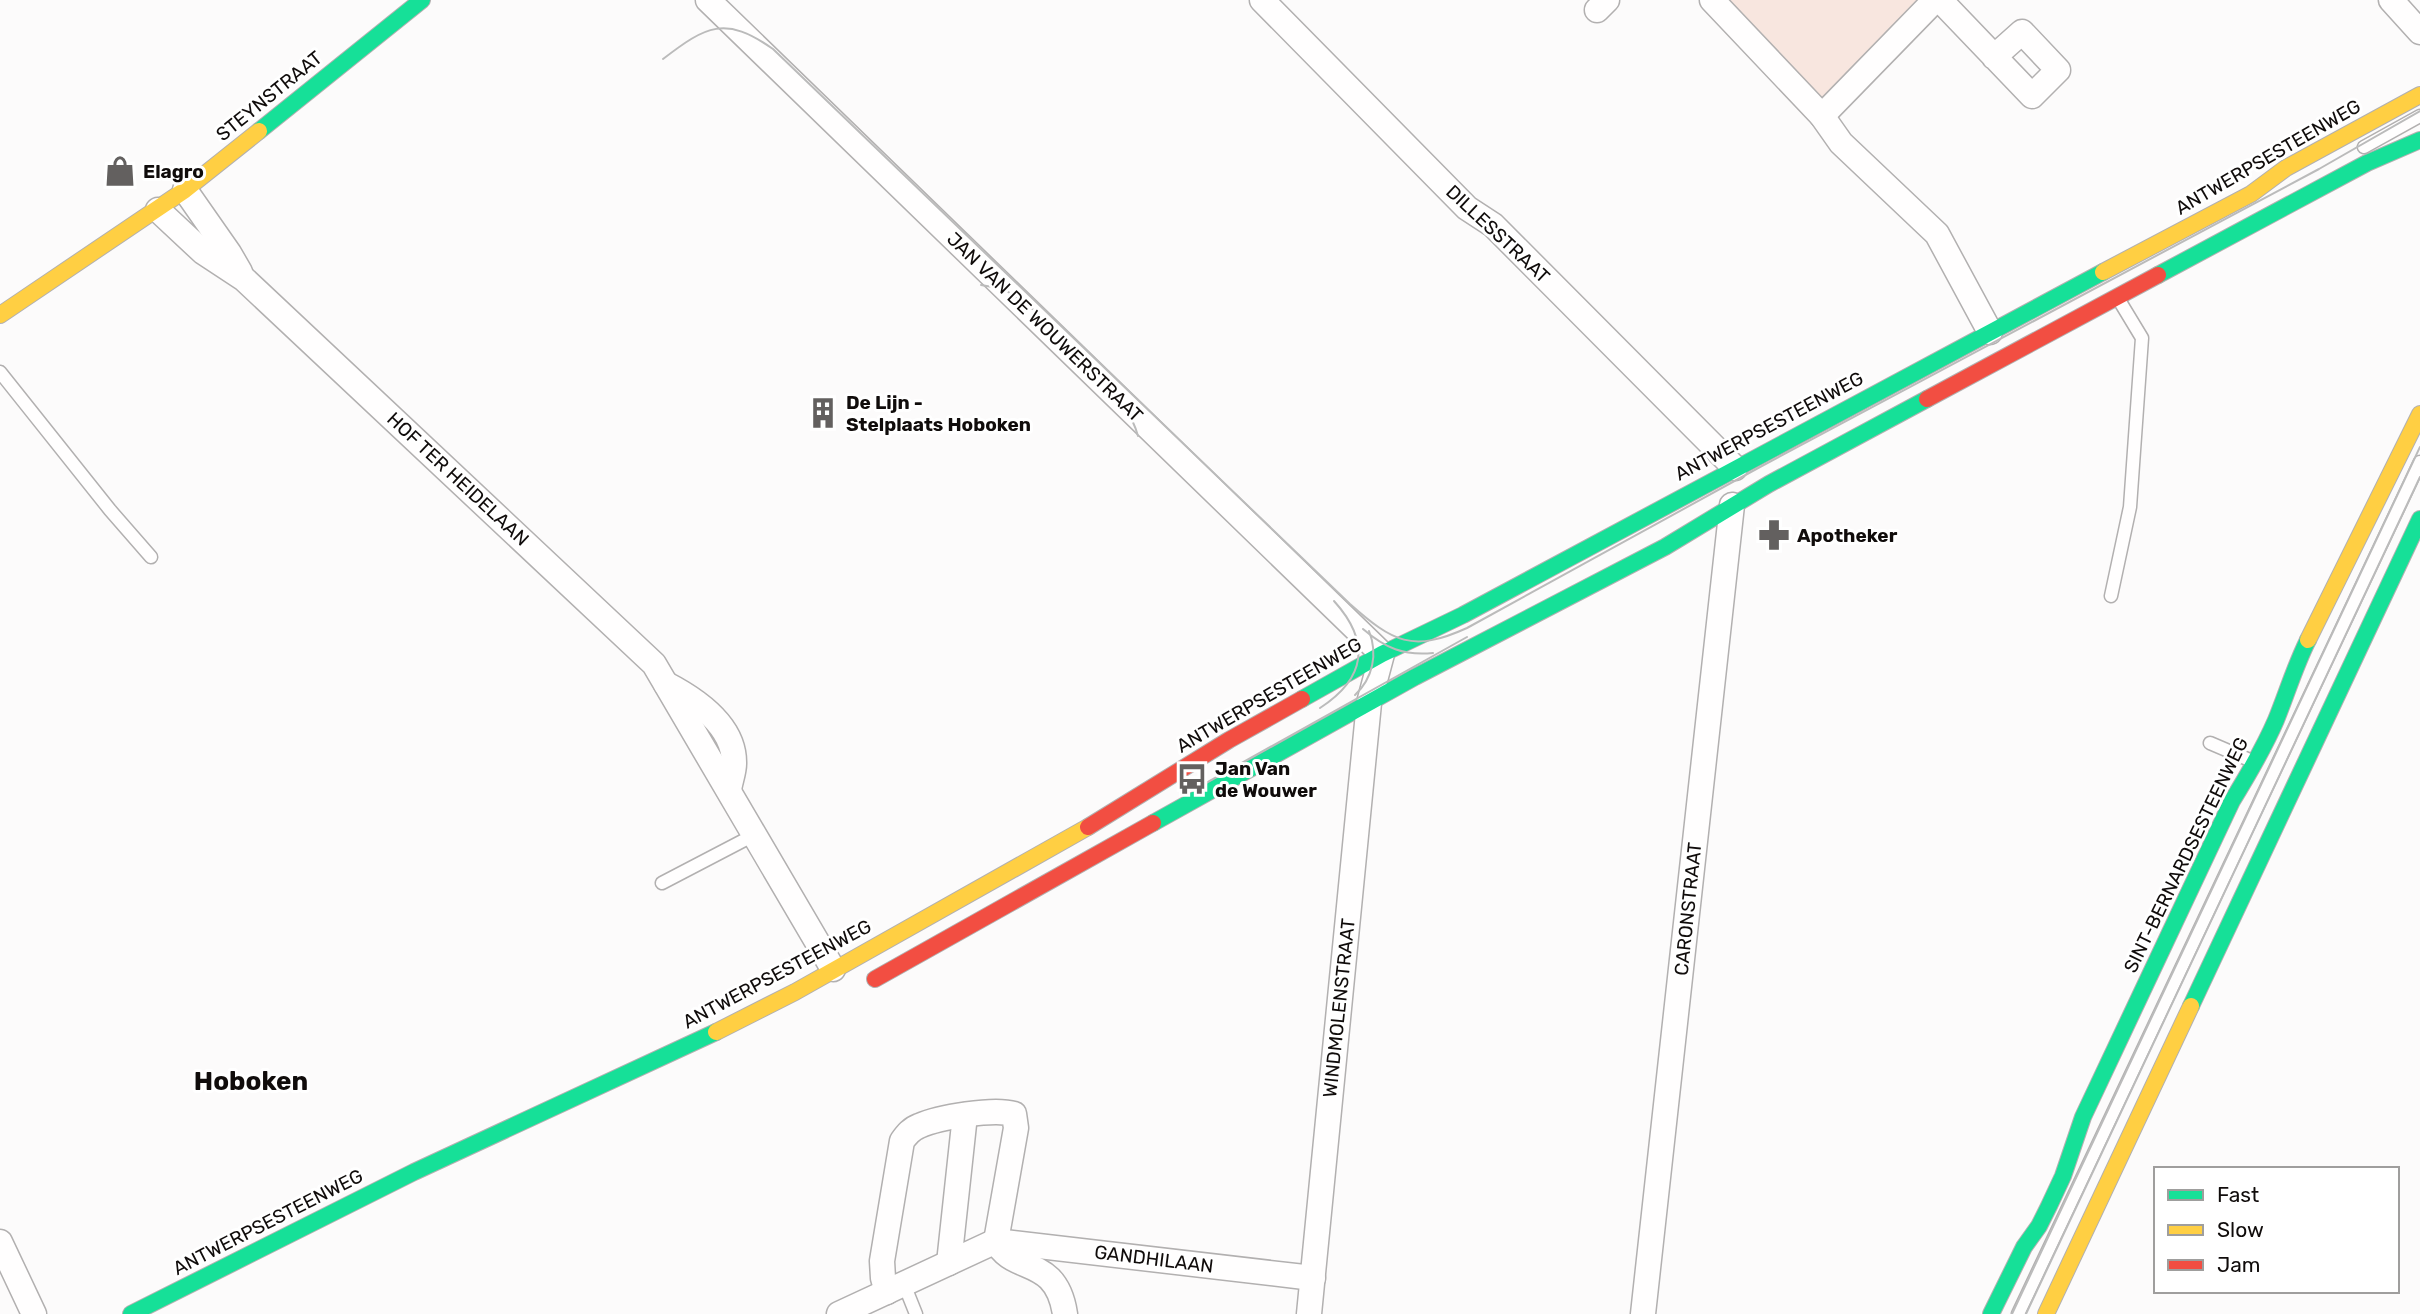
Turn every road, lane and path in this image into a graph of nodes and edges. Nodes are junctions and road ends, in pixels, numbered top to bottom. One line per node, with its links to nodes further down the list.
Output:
1 (422, 0): 14 (street, STEYNSTRAAT)
2 (708, 0): 31 (street, JAN VAN DE WOUWERSTRAAT)
3 (1262, 0): 26 (street, DILLESSTRAAT)
4 (1712, 0): 10 (street)
5 (1937, 0): 8 (street); 10 (street)
6 (2391, 0): 7 (street)
7 (2420, 32)
8 (1994, 57)
9 (2420, 95): 21 (street, ANTWERPSESTEENWEG)
10 (1822, 116): 21 (street)
11 (2420, 116): 13 (lane)
12 (2420, 140): 19 (street, ANTWERPSESTEENWEG)
13 (2348, 155)
14 (184, 190): 16 (street, STEYNSTRAAT); 18 (street, HOF TER HEIDELAAN)
15 (2264, 201): 17 (lane)
16 (158, 210): 18 (street, HOF TER HEIDELAAN); 20 (street, STEYNSTRAAT)
17 (2168, 253)
18 (244, 279): 34 (street, HOF TER HEIDELAAN)
19 (2117, 297): 27 (street, ANTWERPSESTEENWEG); 30 (lane)
20 (0, 315)
21 (1989, 340): 23 (lane); 26 (street, ANTWERPSESTEENWEG)
22 (0, 372): 29 (lane)
23 (1942, 373)
24 (2420, 414): 33 (street, SINT-BERNARDSESTEENWEG)
25 (2420, 462): 53 (lane)
26 (1735, 468): 31 (street, ANTWERPSESTEENWEG)
27 (1732, 505): 31 (street, ANTWERPSESTEENWEG); 51 (street, CARONSTRAAT)
28 (2420, 519): 54 (street)
29 (151, 557)
30 (2111, 596)
31 (1374, 681): 37 (street, ANTWERPSESTEENWEG); 38 (street, ANTWERPSESTEENWEG); 43 (street, WINDMOLENSTRAAT)
32 (2210, 743): 33 (lane)
33 (2255, 763): 52 (street, SINT-BERNARDSESTEENWEG)
34 (754, 835): 35 (lane); 37 (street, HOF TER HEIDELAAN)
35 (662, 883)
36 (914, 942): 38 (lane)
37 (833, 970): 47 (street, ANTWERPSESTEENWEG)
38 (872, 974)
39 (965, 1115): 41 (street); 42 (street); 44 (street)
40 (0, 1241): 46 (street)
41 (996, 1241): 42 (street); 43 (street, GANDHILAAN); 49 (street)
42 (949, 1263): 44 (street)
43 (1313, 1278): 50 (street, WINDMOLENSTRAAT)
44 (895, 1288): 45 (street); 48 (lane)
45 (843, 1313)
46 (34, 1314)
47 (131, 1314)
48 (916, 1314)
49 (1065, 1314)
50 (1309, 1314)
51 (1643, 1314)
52 (1992, 1314)
53 (2018, 1314)
54 (2046, 1314)

